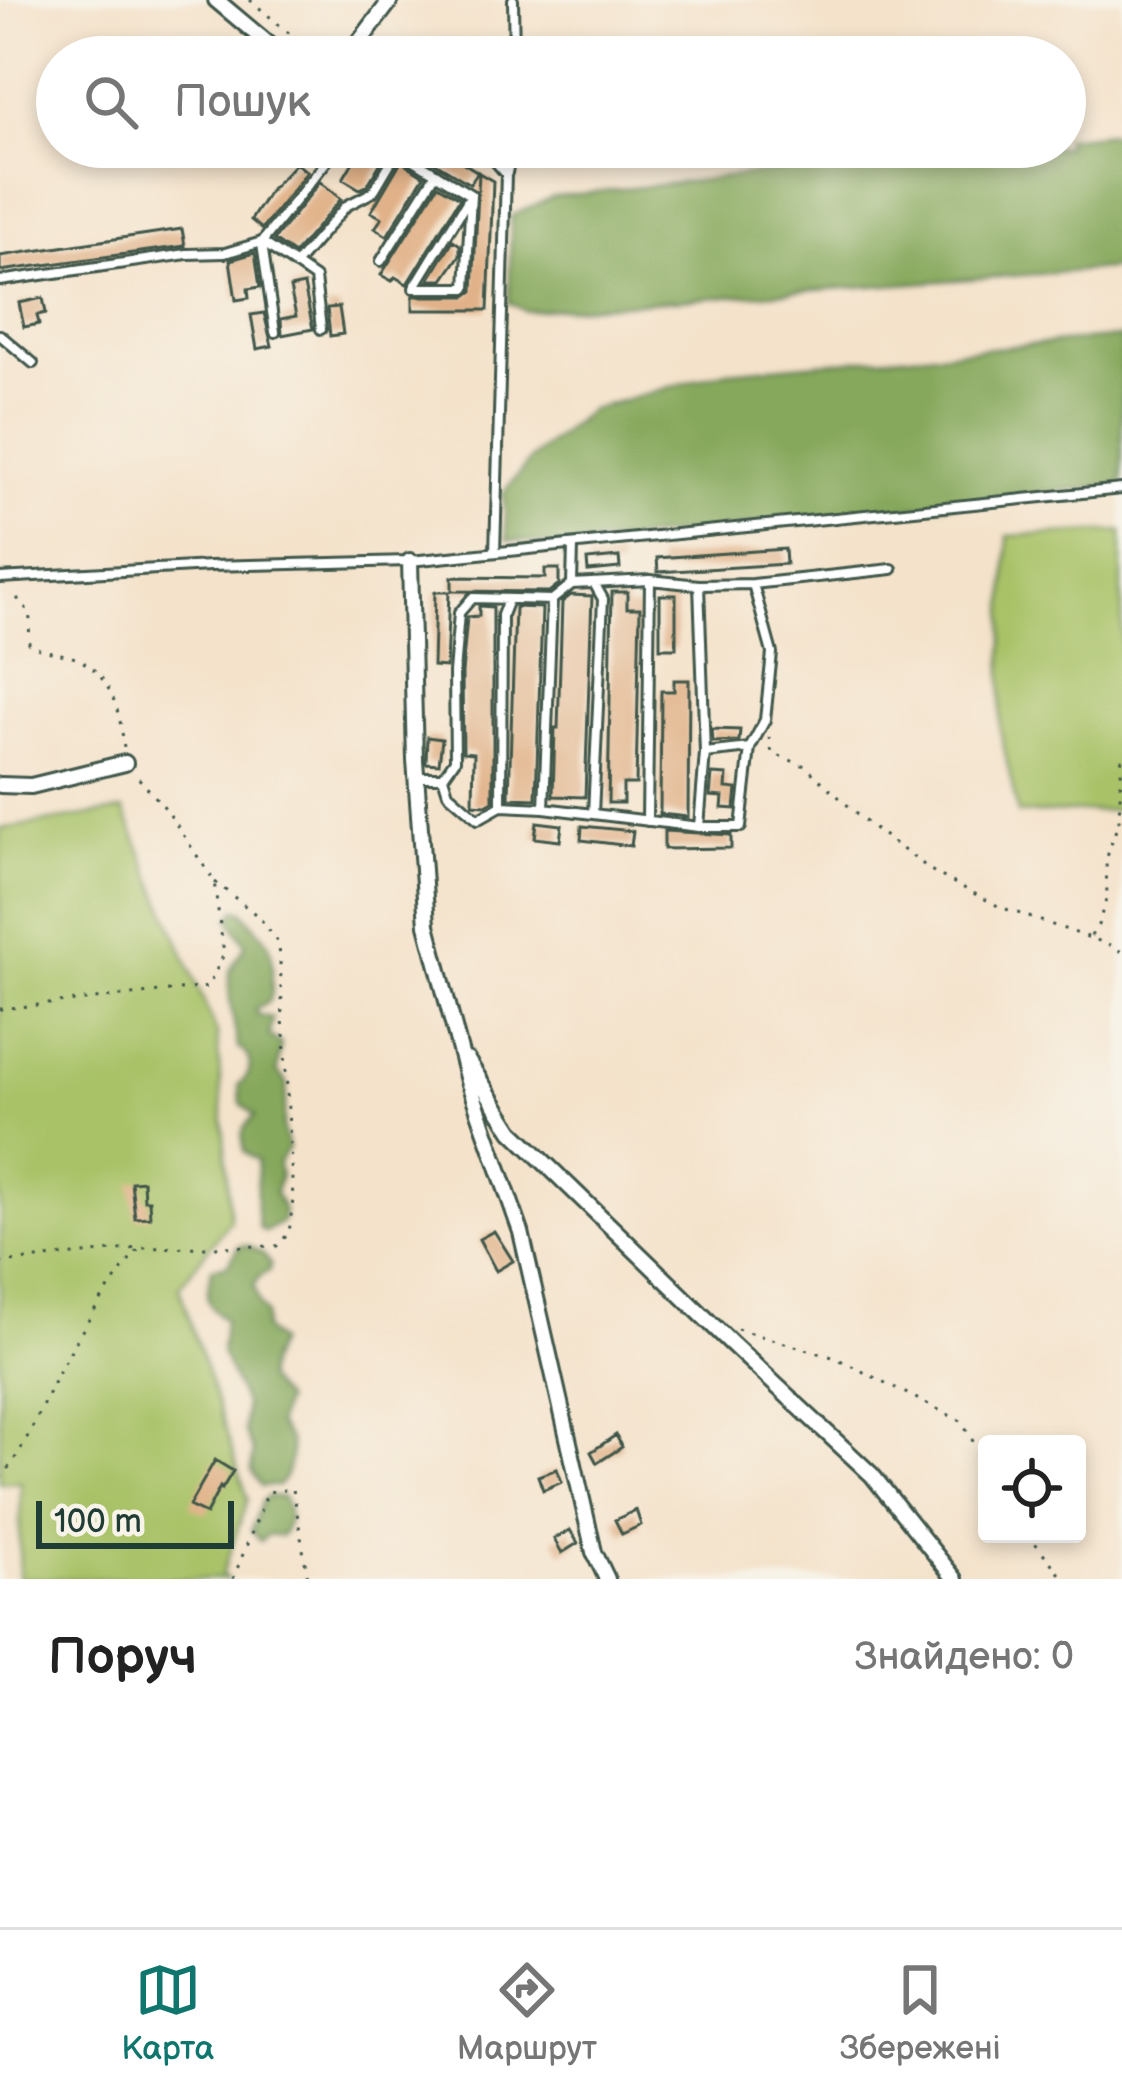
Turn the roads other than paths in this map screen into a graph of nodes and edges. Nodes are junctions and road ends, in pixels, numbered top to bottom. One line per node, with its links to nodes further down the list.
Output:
1 (216, 0): 4 (street)
2 (391, 0): 5 (street)
3 (513, 0): 6 (lane)
4 (259, 36)
5 (364, 36)
6 (514, 36)
7 (321, 168): 15 (lane)
8 (385, 168): 17 (lane)
9 (428, 168): 12 (lane)
10 (501, 168): 13 (lane)
11 (507, 168): 13 (lane)
12 (436, 173): 14 (lane); 16 (lane)
13 (506, 174): 25 (lane)
14 (472, 195): 14 (lane)
15 (262, 242): 17 (lane); 18 (lane); 20 (lane)
16 (381, 261)
17 (296, 265): 19 (lane)
18 (0, 281)
19 (321, 329)
20 (275, 332)
21 (0, 335): 22 (lane)
22 (33, 363)
23 (1122, 489): 24 (lane)
24 (573, 546): 25 (lane); 31 (lane)
25 (494, 552): 26 (lane)
26 (410, 561): 28 (lane); 39 (street)
27 (892, 569): 32 (lane)
28 (0, 578)
29 (650, 580): 30 (lane); 33 (lane); 45 (lane)
30 (594, 583): 31 (lane); 44 (lane)
31 (572, 584): 35 (lane)
32 (753, 584): 33 (lane); 36 (lane)
33 (699, 586): 37 (lane)
34 (508, 600): 35 (lane); 40 (lane); 42 (lane)
35 (552, 600): 43 (lane)
36 (750, 748): 37 (lane); 46 (lane)
37 (705, 753): 46 (lane)
38 (125, 763): 41 (street)
39 (416, 777): 40 (lane); 47 (street)
40 (442, 778): 42 (lane)
41 (0, 785)
42 (501, 806): 43 (lane)
43 (544, 808): 44 (lane)
44 (593, 814): 45 (lane)
45 (647, 821): 46 (lane)
46 (699, 827)
47 (460, 1050): 48 (street); 49 (street)
48 (607, 1579)
49 (955, 1579)

